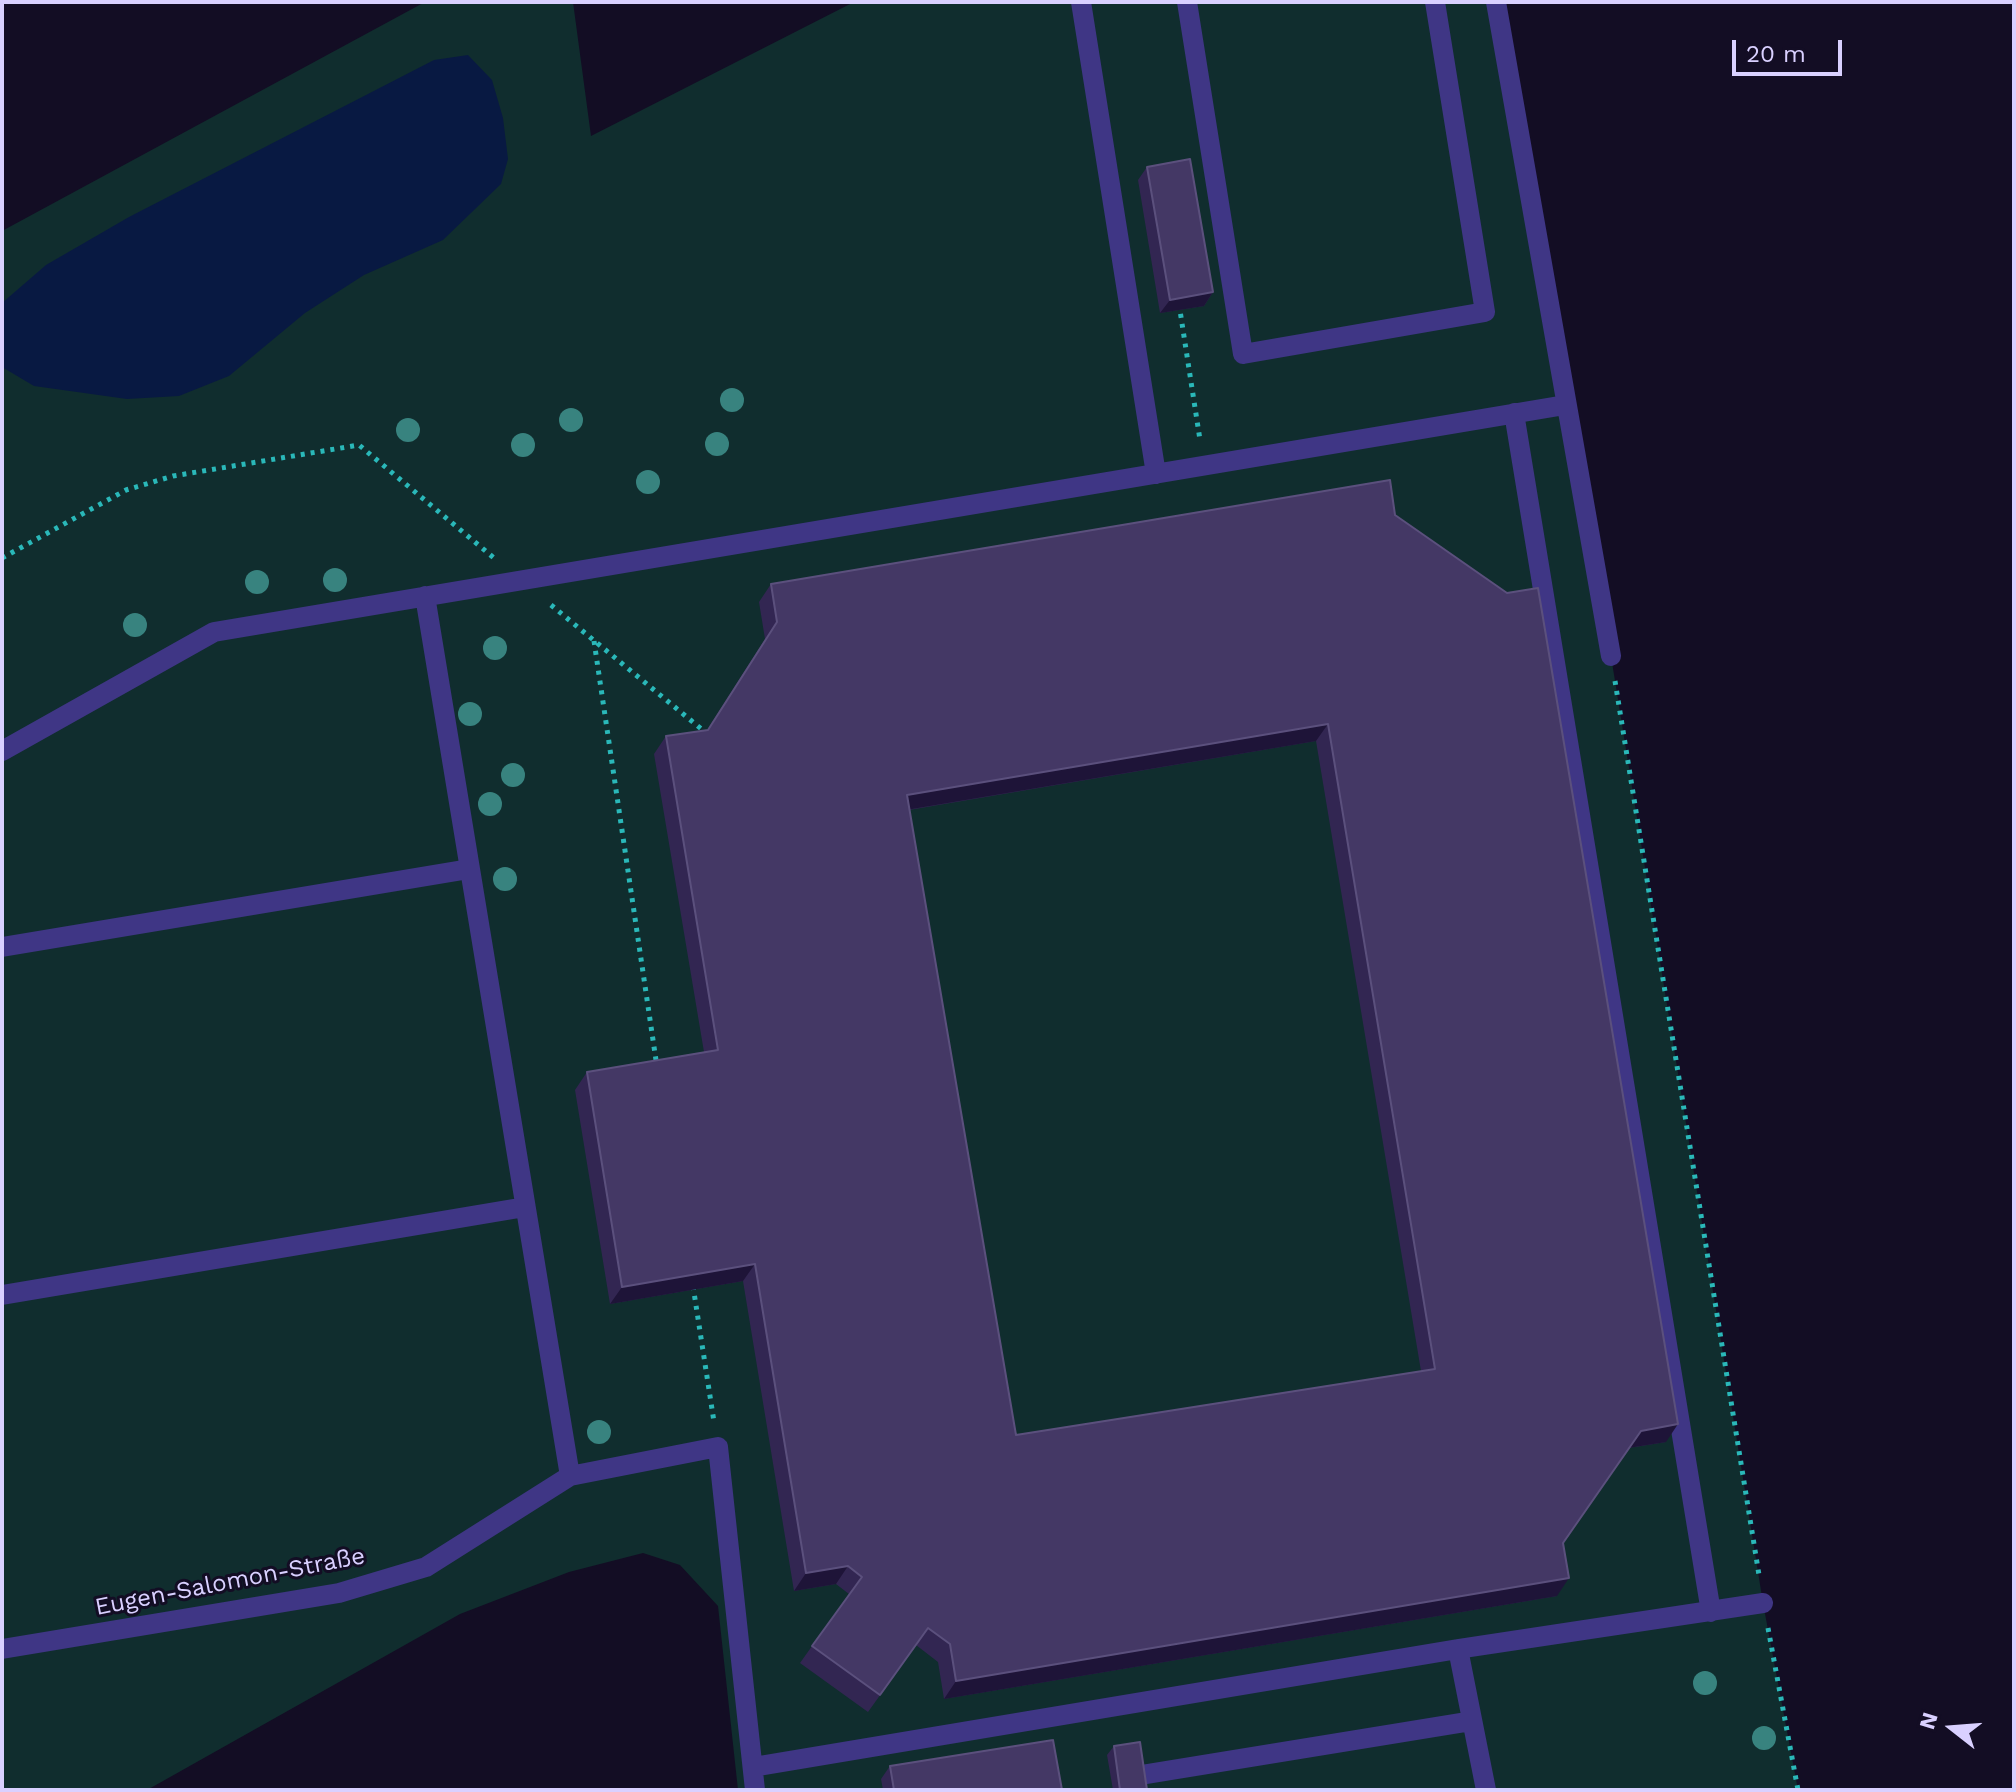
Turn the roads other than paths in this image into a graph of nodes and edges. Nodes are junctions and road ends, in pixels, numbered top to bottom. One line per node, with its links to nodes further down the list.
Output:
1 (1081, 2): 7 (lane)
2 (1187, 2): 3 (lane)
3 (1435, 2)
4 (1496, 2): 5 (lane)
5 (1565, 405): 6 (lane); 9 (lane)
6 (1514, 413): 7 (lane); 17 (lane)
7 (1156, 474): 8 (lane)
8 (425, 596): 10 (lane); 11 (lane)
9 (1611, 656)
10 (2, 751)
11 (469, 869): 12 (lane); 13 (lane)
12 (2, 947)
13 (525, 1207): 14 (lane); 15 (lane)
14 (2, 1295)
15 (570, 1476): 18 (lane, Eugen-Salomon-Straße); 21 (lane)
16 (1763, 1603): 17 (lane)
17 (1711, 1612): 19 (lane)
18 (2, 1649)
19 (1458, 1649): 20 (lane); 21 (lane)
20 (1472, 1721): 22 (lane); 24 (lane)
21 (753, 1767): 23 (lane)
22 (1141, 1775)
23 (755, 1790)
24 (1486, 1790)

